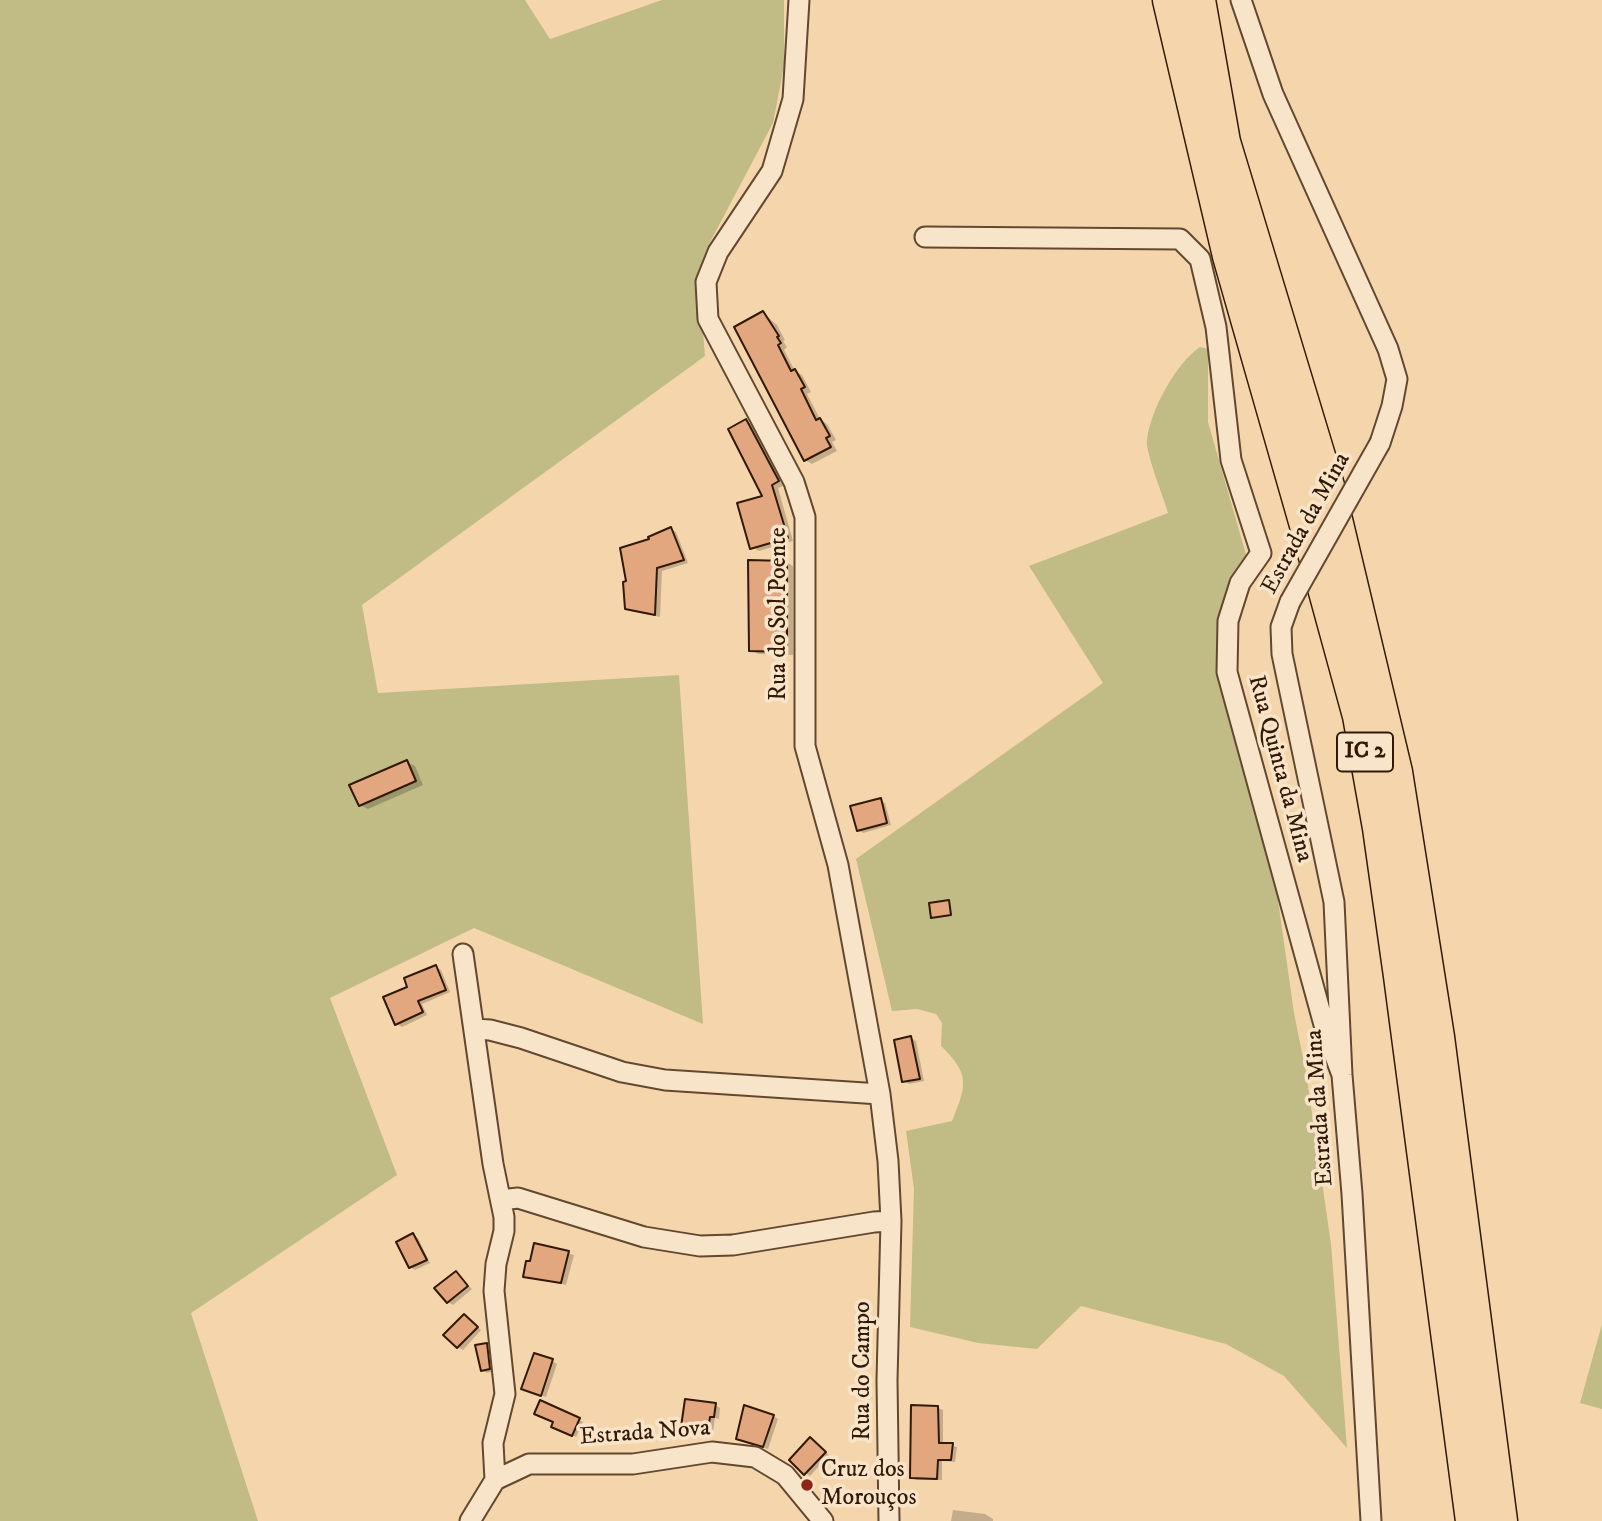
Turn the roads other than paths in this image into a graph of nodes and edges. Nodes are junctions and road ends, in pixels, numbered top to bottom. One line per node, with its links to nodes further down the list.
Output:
1 (799, 0): 9 (street, Rua do Sol Poente)
2 (1170, 0): 17 (highway, IC 2)
3 (1199, 0): 18 (highway, IC 2)
4 (1241, 0): 8 (street, Estrada da Mina, bridge)
5 (925, 237): 8 (street, Rua Quinta da Mina)
6 (463, 954): 7 (street)
7 (474, 1029): 9 (street); 10 (street)
8 (1342, 1075): 16 (street, Estrada da Mina)
9 (880, 1094): 11 (street, Rua do Sol Poente)
10 (501, 1200): 11 (street); 12 (street)
11 (891, 1221): 15 (street, Rua do Campo)
12 (495, 1479): 13 (street); 14 (street, Estrada Nova)
13 (470, 1521)
14 (823, 1521)
15 (889, 1521)
16 (1371, 1521)
17 (1472, 1521)
18 (1500, 1521)

